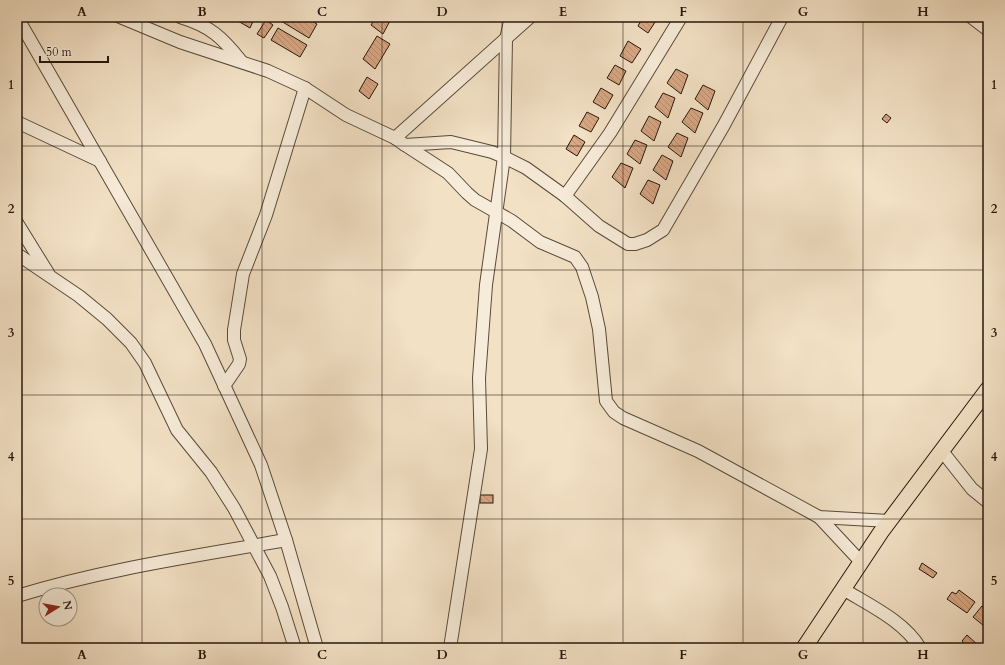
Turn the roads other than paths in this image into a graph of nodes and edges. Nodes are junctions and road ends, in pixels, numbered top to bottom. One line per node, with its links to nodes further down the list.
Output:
1 (17, 17): 17 (street)
2 (120, 17): 12 (street)
3 (180, 17): 9 (street)
4 (511, 17): 11 (street)
5 (530, 17): 11 (street)
6 (681, 17): 18 (street)
7 (782, 17): 18 (street)
8 (971, 17): 10 (street)
9 (200, 20): 12 (street)
10 (988, 30)
11 (506, 39): 15 (street); 16 (street)
12 (241, 61): 13 (street)
13 (305, 88): 15 (street); 23 (street)
14 (17, 122): 17 (street)
15 (400, 141): 16 (street); 19 (street)
16 (504, 157): 18 (street); 19 (street)
17 (100, 161): 23 (street)
18 (565, 196)
19 (496, 211): 27 (street); 36 (street)
20 (17, 223): 22 (street)
21 (17, 254): 22 (street)
22 (48, 274): 30 (street)
23 (224, 386): 29 (street)
24 (988, 389): 25 (main road)
25 (942, 451): 26 (street); 28 (main road)
26 (988, 502)
27 (819, 517): 28 (street); 31 (street)
28 (889, 521): 31 (main road)
29 (286, 540): 30 (street); 35 (street)
30 (253, 546): 33 (street); 34 (street)
31 (861, 562): 32 (main road)
32 (843, 589): 37 (main road); 38 (street)
33 (17, 596)
34 (295, 648)
35 (317, 648)
36 (450, 648)
37 (804, 648)
38 (920, 648)

